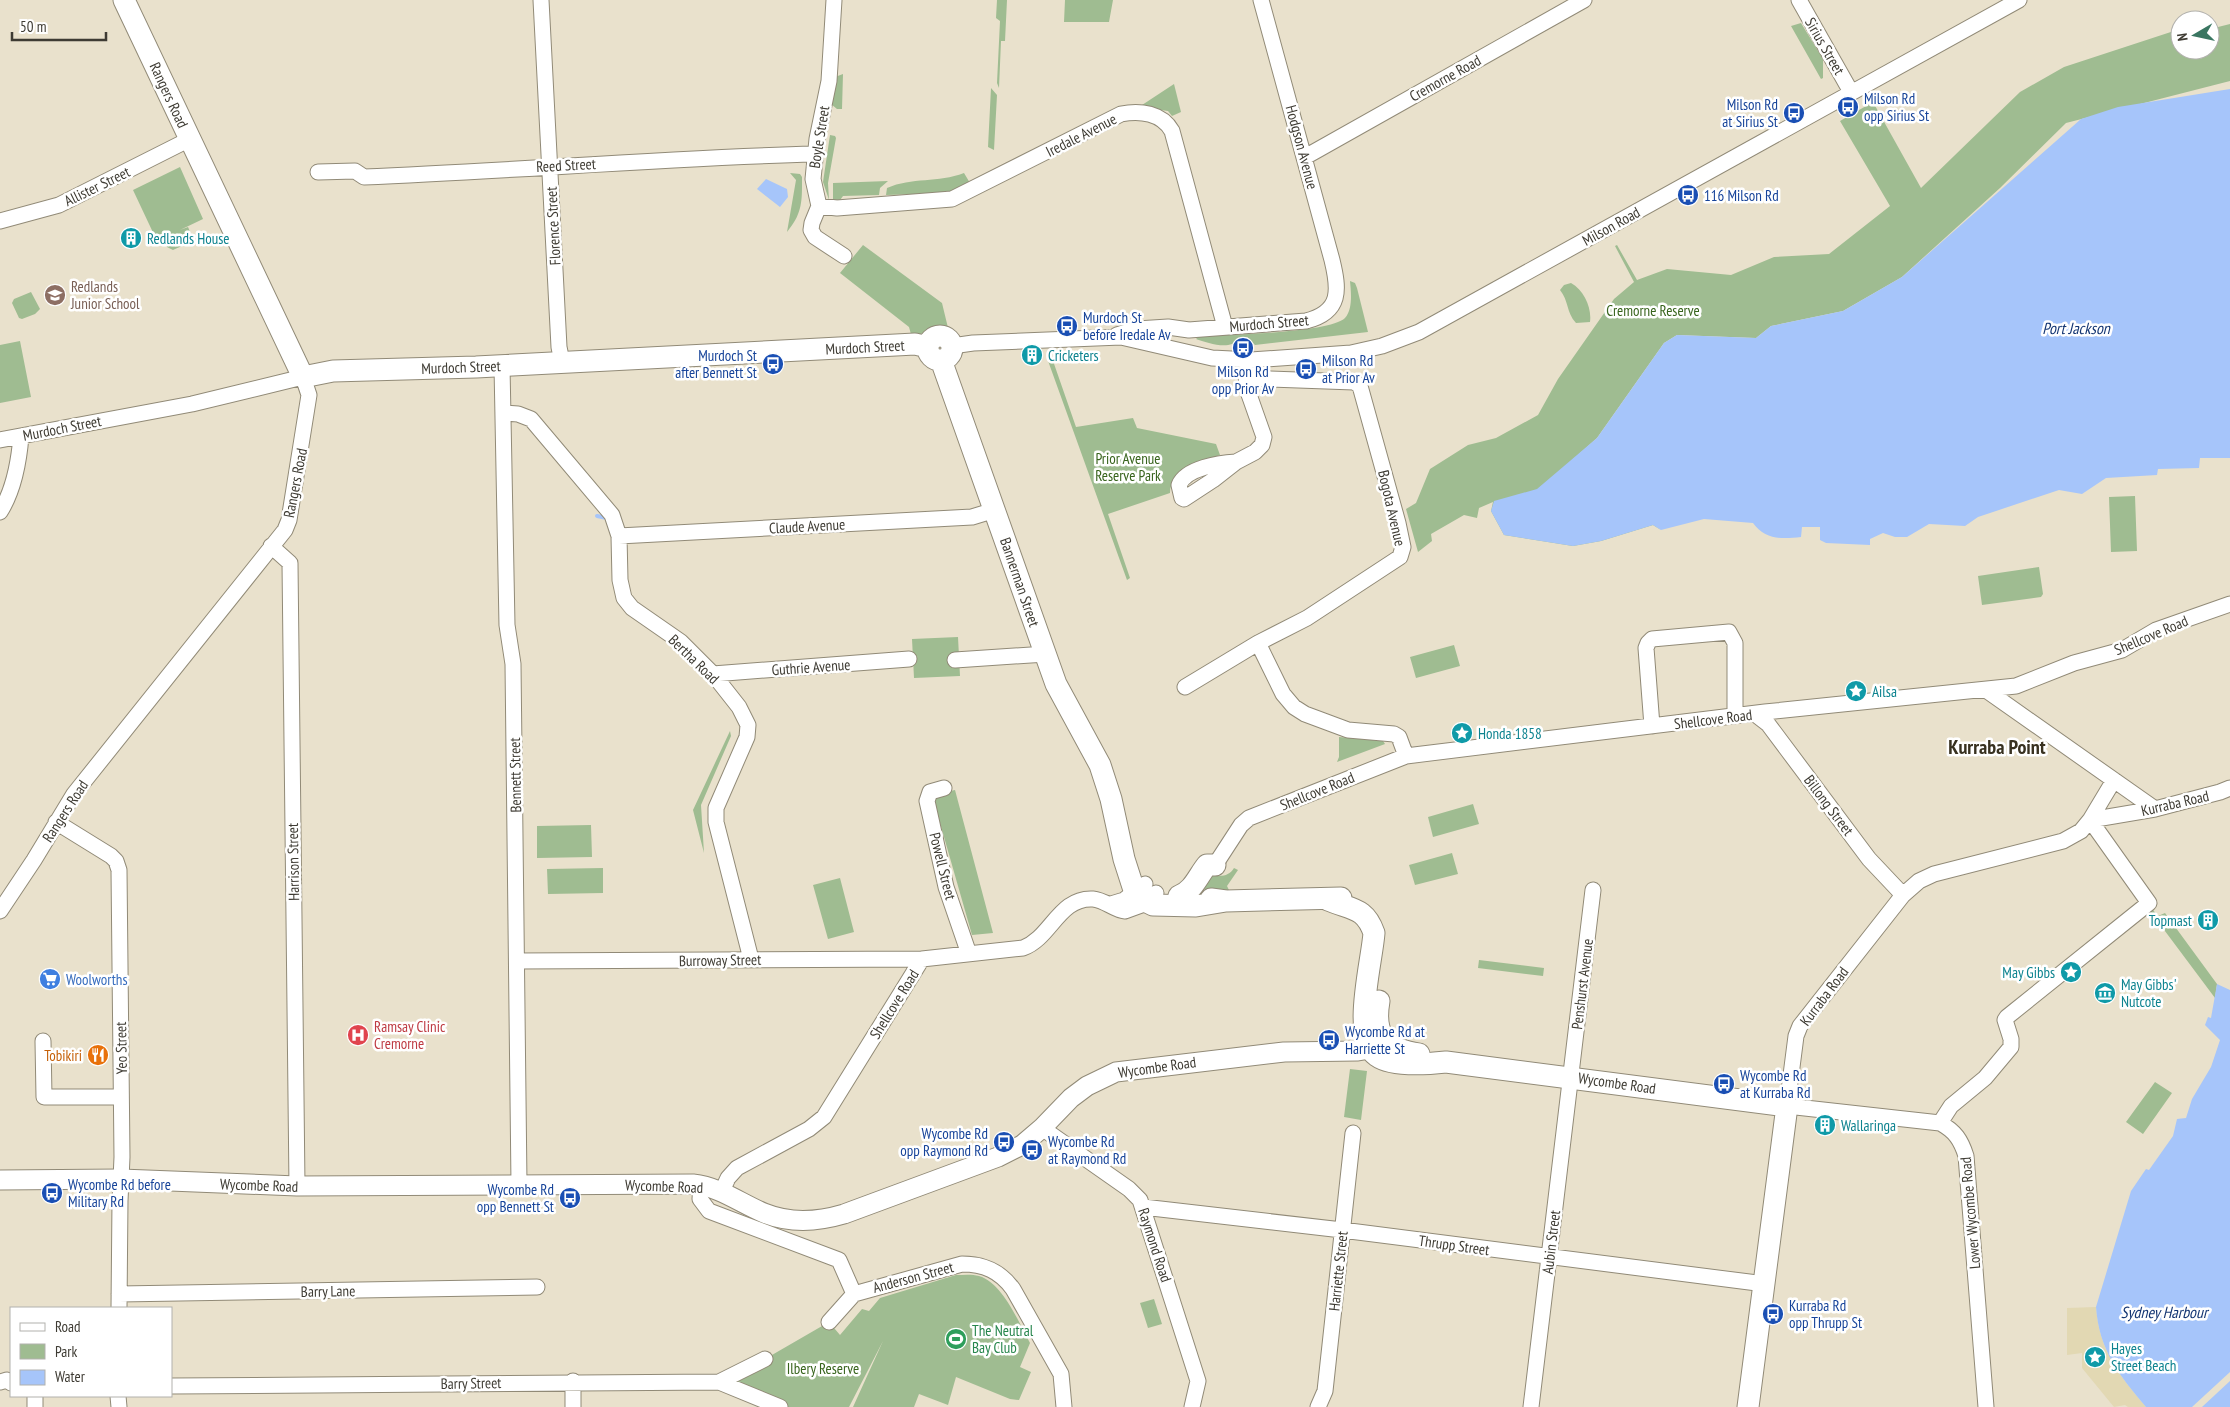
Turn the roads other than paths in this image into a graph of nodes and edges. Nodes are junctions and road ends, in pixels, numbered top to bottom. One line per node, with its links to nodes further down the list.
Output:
1 (124, 0): 9 (main road, Rangers Road)
2 (541, 0): 12 (street, Florence Street)
3 (834, 0): 10 (street, Boyle Street)
4 (1261, 0): 11 (street, Hodgson Avenue)
5 (1584, 0): 11 (street, Cremorne Road)
6 (1799, 0): 8 (street, Sirius Street)
7 (2018, 0): 8 (street, Milson Road)
8 (1851, 92): 23 (street, Milson Road)
9 (190, 139): 15 (street, Allister Street); 26 (main road, Rangers Road)
10 (815, 154): 12 (street, Reed Street); 14 (street, Boyle Street)
11 (1305, 157): 17 (street, Hodgson Avenue)
12 (550, 166): 13 (street, Reed Street); 24 (street, Florence Street)
13 (318, 172)
14 (819, 206): 16 (street); 18 (street, Iredale Avenue)
15 (0, 222)
16 (844, 256)
17 (1336, 295): 18 (street, Murdoch Street)
18 (1226, 327): 19 (street, Murdoch Street)
19 (1189, 330): 20 (street, Murdoch Street); 21 (street)
20 (1111, 337): 21 (street, Murdoch Street); 22 (street, Murdoch Street)
21 (1177, 349): 23 (street, Milson Road)
22 (940, 351): 24 (main road, Murdoch Street); 32 (main road, Bannerman Street)
23 (1251, 360): 27 (street)
24 (562, 362): 25 (main road, Murdoch Street)
25 (502, 366): 26 (main road, Murdoch Street); 28 (street, Bennett Street)
26 (302, 377): 29 (street, Murdoch Street); 35 (street, Rangers Road)
27 (1246, 378): 31 (street); 37 (street, Bogota Avenue)
28 (504, 413): 34 (street, Bertha Road); 64 (street, Bennett Street)
29 (20, 436): 30 (street, Murdoch Street); 33 (street)
30 (0, 440)
31 (1236, 462)
32 (995, 510): 34 (street, Claude Avenue); 38 (main road, Bannerman Street)
33 (0, 512)
34 (619, 536): 41 (street, Bertha Road)
35 (271, 546): 53 (street, Rangers Road); 77 (street, Harrison Street)
36 (2230, 604): 43 (street, Shellcove Road)
37 (1258, 644): 42 (street, Bogota Avenue); 47 (street)
38 (1046, 654): 40 (street); 56 (main road, Bannerman Street)
39 (909, 659): 41 (street, Guthrie Avenue)
40 (954, 660)
41 (713, 674): 63 (street, Bertha Road)
42 (1185, 687)
43 (1986, 690): 44 (street, Shellcove Road); 48 (street)
44 (1756, 714): 45 (street, Shellcove Road); 57 (street, Billong Street)
45 (1735, 715): 46 (street, Shellcove Road); 46 (street)
46 (1652, 726): 47 (street, Shellcove Road)
47 (1406, 756): 54 (street, Shellcove Road)
48 (2114, 780): 51 (street); 52 (street, Kurraba Road)
49 (944, 788): 61 (street, Powell Street)
50 (2230, 788): 51 (street, Kurraba Road)
51 (2155, 809): 52 (street, Kurraba Road)
52 (2090, 820): 57 (street, Kurraba Road); 70 (street)
53 (56, 822): 60 (street, Rangers Road); 68 (street, Yeo Street)
54 (1215, 864): 58 (main road)
55 (1593, 890): 67 (street, Penshurst Avenue)
56 (1146, 893): 58 (main road); 59 (main road); 61 (street, Shellcove Road)
57 (1903, 895): 69 (street, Kurraba Road)
58 (1179, 896): 59 (main road)
59 (1226, 901): 66 (main road)
60 (0, 912)
61 (969, 954): 62 (street, Shellcove Road)
62 (922, 959): 63 (street, Burroway Street); 78 (street, Shellcove Road)
63 (751, 960): 64 (street, Burroway Street)
64 (517, 961): 75 (street, Bennett Street)
65 (43, 1040): 68 (street)
66 (1377, 1045): 67 (main road, Wycombe Road); 71 (street, Wycombe Road)
67 (1571, 1077): 69 (main road, Wycombe Road); 81 (street, Aubin Street)
68 (121, 1097): 73 (street, Yeo Street)
69 (1787, 1106): 70 (street); 82 (main road, Kurraba Road)
70 (1940, 1123): 98 (street, Lower Wycombe Road)
71 (1042, 1128): 78 (street, Wycombe Road); 79 (street, Raymond Road)
72 (1353, 1133): 80 (street, Harriette Street)
73 (121, 1179): 74 (street, Wycombe Road); 77 (street, Wycombe Road); 85 (street, Yeo Street)
74 (0, 1180)
75 (519, 1184): 76 (street, Wycombe Road); 77 (street, Wycombe Road)
76 (701, 1185): 78 (street, Wycombe Road); 84 (street)
77 (297, 1186)
78 (722, 1191)
79 (1143, 1207): 80 (street, Thrupp Street); 94 (street, Raymond Road)
80 (1342, 1230): 81 (street, Thrupp Street); 95 (street, Harriette Street)
81 (1549, 1258): 82 (street, Thrupp Street); 96 (street, Aubin Street)
82 (1765, 1284): 97 (main road, Kurraba Road)
83 (537, 1287): 85 (street, Barry Lane)
84 (854, 1294): 86 (street); 93 (street, Anderson Street)
85 (119, 1301)
86 (829, 1322)
87 (764, 1359): 89 (street, Barry Street)
88 (573, 1382): 89 (street, Barry Street); 90 (street, Barry Street); 91 (street)
89 (719, 1382): 92 (street)
90 (172, 1386)
91 (573, 1407)
92 (780, 1407)
93 (1064, 1407)
94 (1192, 1407)
95 (1318, 1407)
96 (1531, 1407)
97 (1748, 1407)
98 (1986, 1407)

